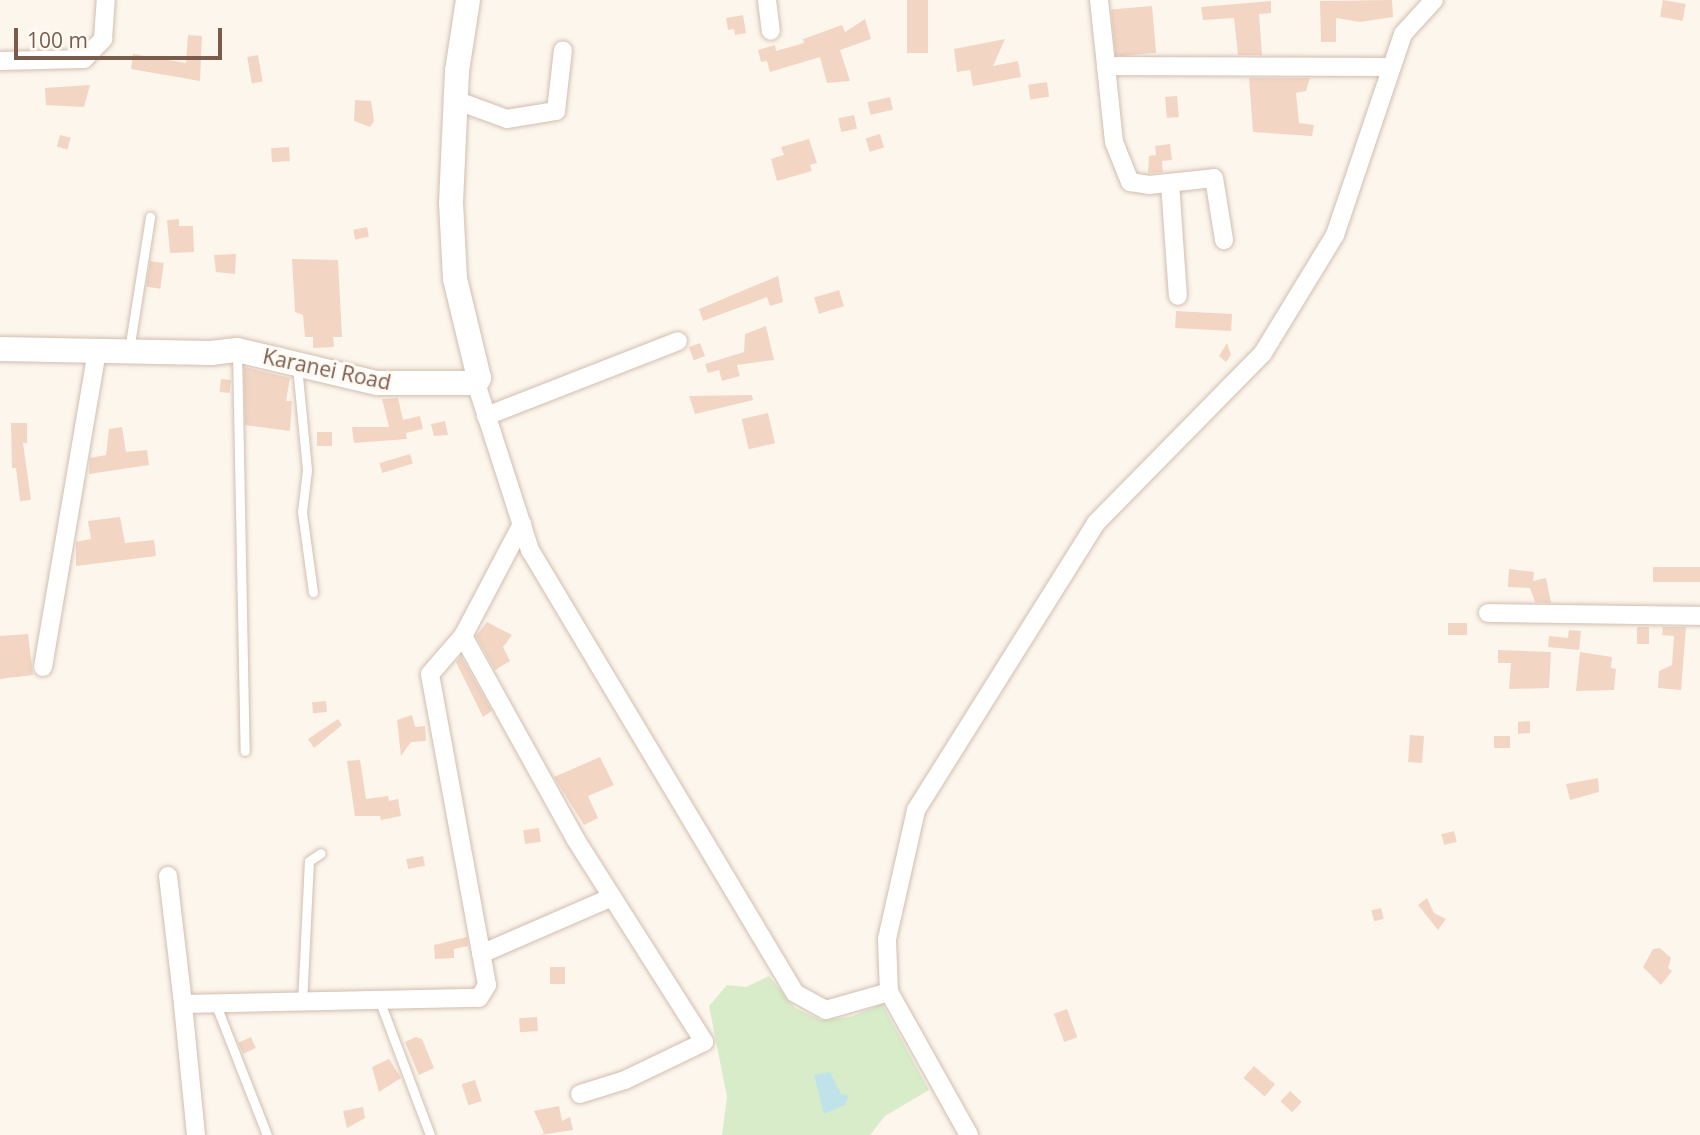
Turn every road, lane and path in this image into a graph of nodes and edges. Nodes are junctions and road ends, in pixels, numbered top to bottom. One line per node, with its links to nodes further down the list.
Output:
1 (106, 0): 8 (street)
2 (468, 0): 11 (street)
3 (766, 0): 6 (street)
4 (1099, 0): 9 (street)
5 (1434, 0): 10 (street)
6 (771, 31)
7 (562, 50): 11 (street)
8 (0, 61)
9 (1106, 66): 10 (street); 12 (street)
10 (1391, 67): 35 (street)
11 (455, 100): 22 (street)
12 (1170, 183): 14 (street); 15 (street)
13 (150, 217): 20 (lane)
14 (1224, 240)
15 (1178, 296)
16 (678, 341): 23 (street)
17 (0, 349): 19 (street, Karanei Road)
18 (237, 350): 20 (street, Karanei Road); 21 (street, Karanei Road); 30 (lane)
19 (97, 351): 20 (street, Karanei Road); 29 (street)
20 (128, 351)
21 (297, 364): 22 (street, Karanei Road); 25 (lane)
22 (476, 383): 23 (street)
23 (486, 416): 24 (street)
24 (522, 524): 28 (street); 35 (street)
25 (313, 592)
26 (1488, 613): 27 (street)
27 (1700, 616)
28 (463, 635): 33 (street); 34 (street)
29 (43, 667)
30 (245, 751)
31 (321, 853): 38 (lane)
32 (168, 876): 37 (street)
33 (612, 897): 34 (street); 40 (street)
34 (481, 954): 36 (street)
35 (889, 992): 44 (street)
36 (380, 1002): 38 (street); 43 (lane)
37 (183, 1004): 39 (street); 41 (street)
38 (302, 1004): 39 (street)
39 (216, 1005): 42 (lane)
40 (580, 1094)
41 (196, 1135)
42 (267, 1135)
43 (430, 1135)
44 (969, 1135)

